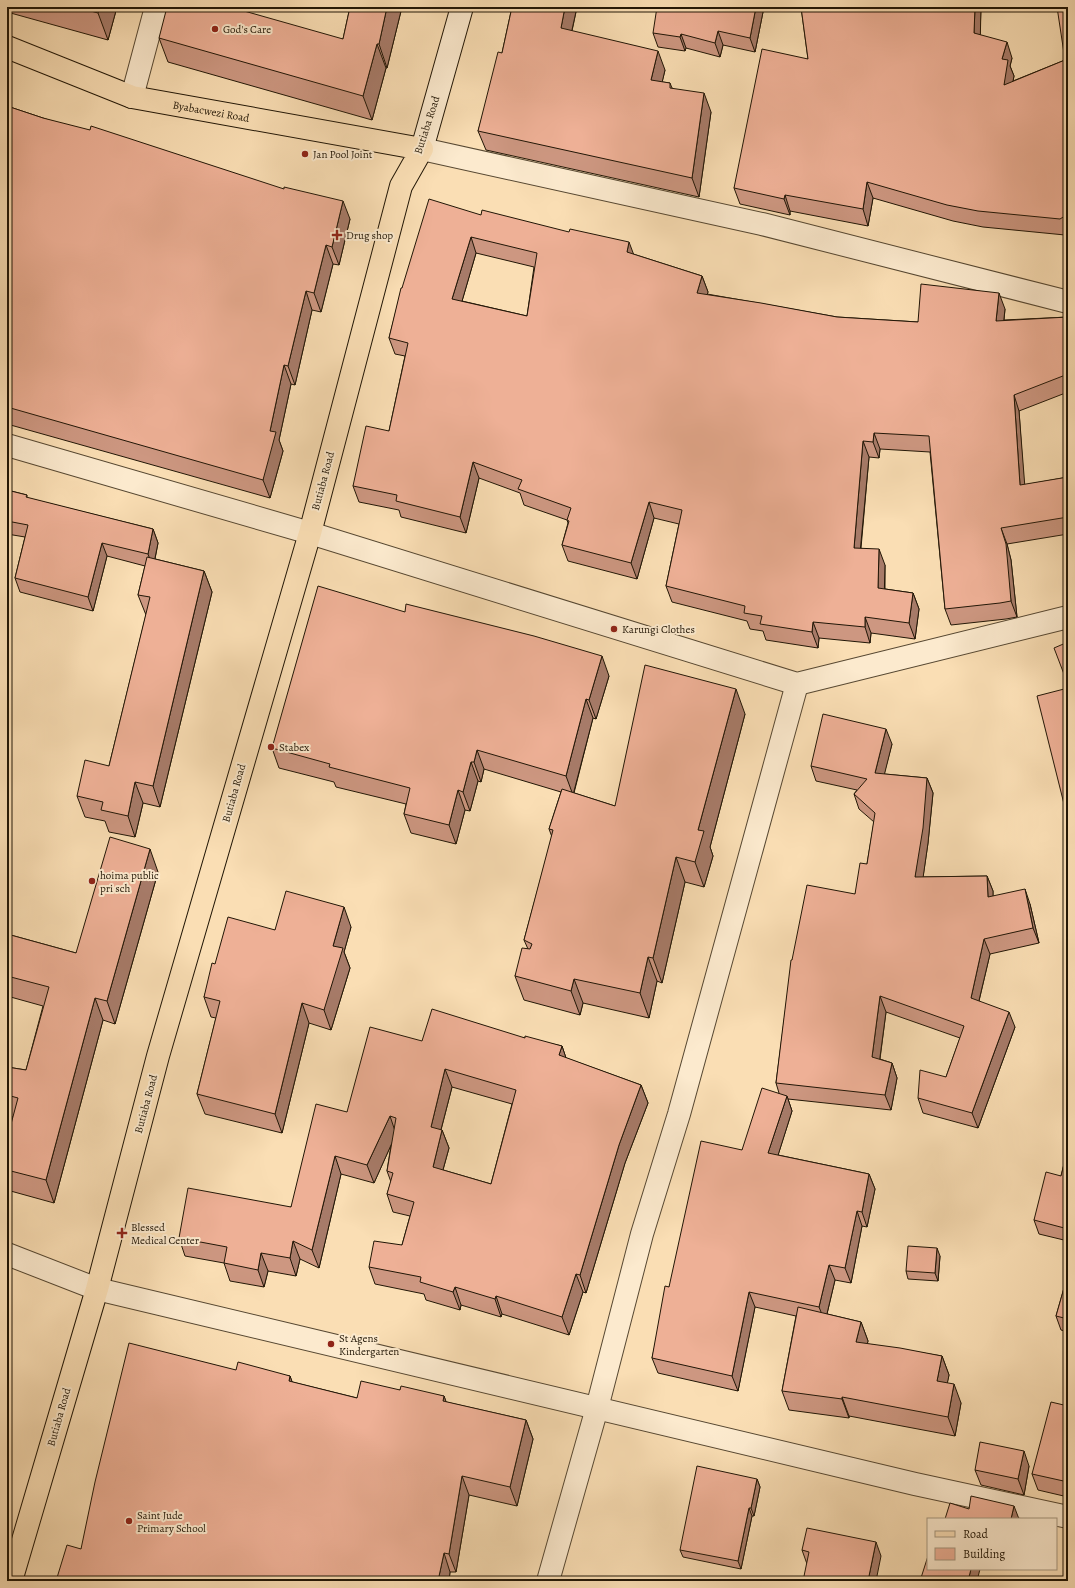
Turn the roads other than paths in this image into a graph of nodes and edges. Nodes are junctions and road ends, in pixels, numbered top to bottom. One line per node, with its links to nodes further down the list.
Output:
1 (156, 7): 4 (street)
2 (462, 7): 5 (street, Butiaba Road)
3 (7, 47): 4 (main road, Byabacwezi Road)
4 (132, 97): 5 (main road, Byabacwezi Road)
5 (422, 149): 6 (street); 8 (main road, Butiaba Road)
6 (1068, 302)
7 (7, 445): 8 (street)
8 (310, 533): 10 (street); 12 (main road, Butiaba Road)
9 (1068, 617): 10 (street)
10 (797, 684): 13 (street)
11 (7, 1254): 12 (street)
12 (97, 1289): 13 (street); 15 (main road, Butiaba Road)
13 (597, 1408): 14 (street); 16 (street)
14 (1068, 1517)
15 (11, 1581)
16 (548, 1581)

